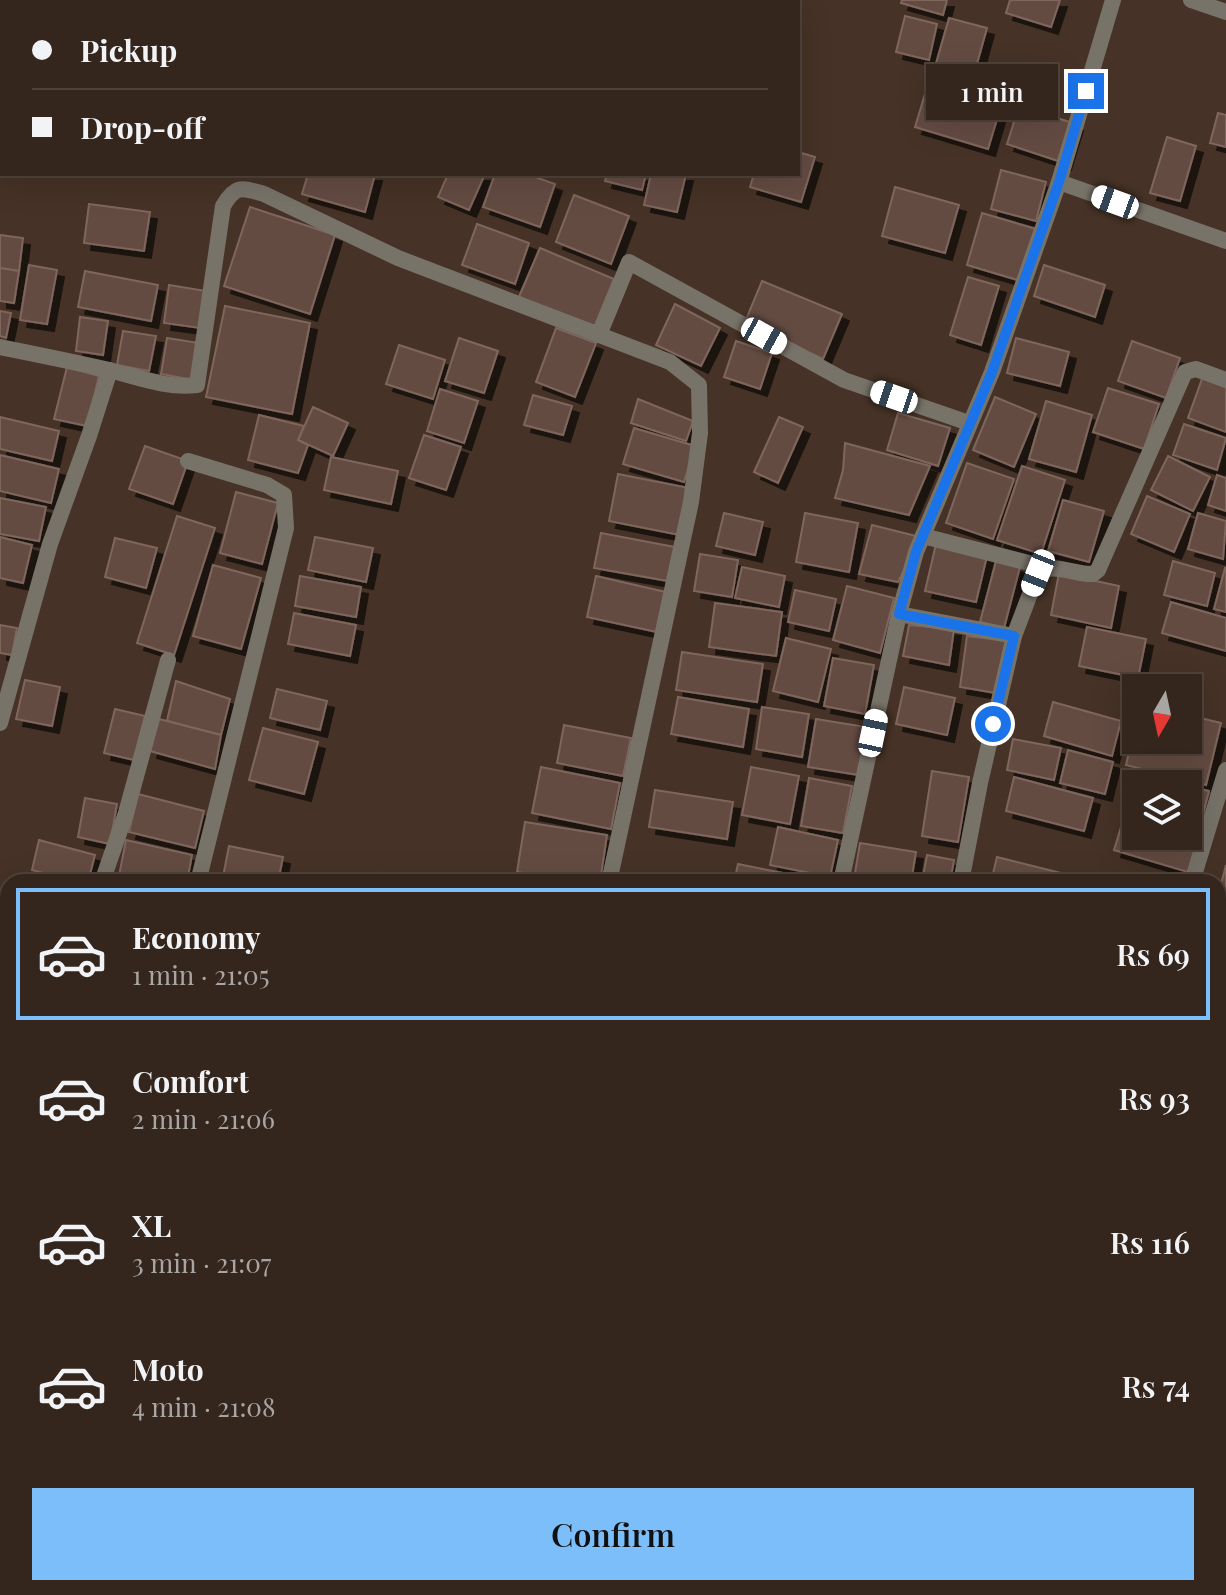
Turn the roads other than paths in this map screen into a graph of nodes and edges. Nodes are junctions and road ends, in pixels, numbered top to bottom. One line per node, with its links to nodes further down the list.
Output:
1 (1113, 0): 4 (street)
2 (1191, 0): 3 (street)
3 (1226, 12)
4 (1059, 182): 5 (street); 10 (street)
5 (1226, 241)
6 (599, 335): 8 (street); 10 (street); 21 (street)
7 (0, 347): 8 (street)
8 (110, 370): 17 (street)
9 (1226, 380): 13 (street)
10 (969, 423): 12 (street)
11 (188, 461): 20 (street)
12 (923, 536): 13 (street); 14 (street)
13 (1048, 568): 15 (street)
14 (899, 614): 15 (street); 22 (street)
15 (1014, 636): 23 (street)
16 (168, 660): 19 (street)
17 (0, 723)
18 (1226, 770): 24 (street)
19 (105, 874)
20 (200, 874)
21 (611, 874)
22 (843, 874)
23 (963, 874)
24 (1194, 874)

